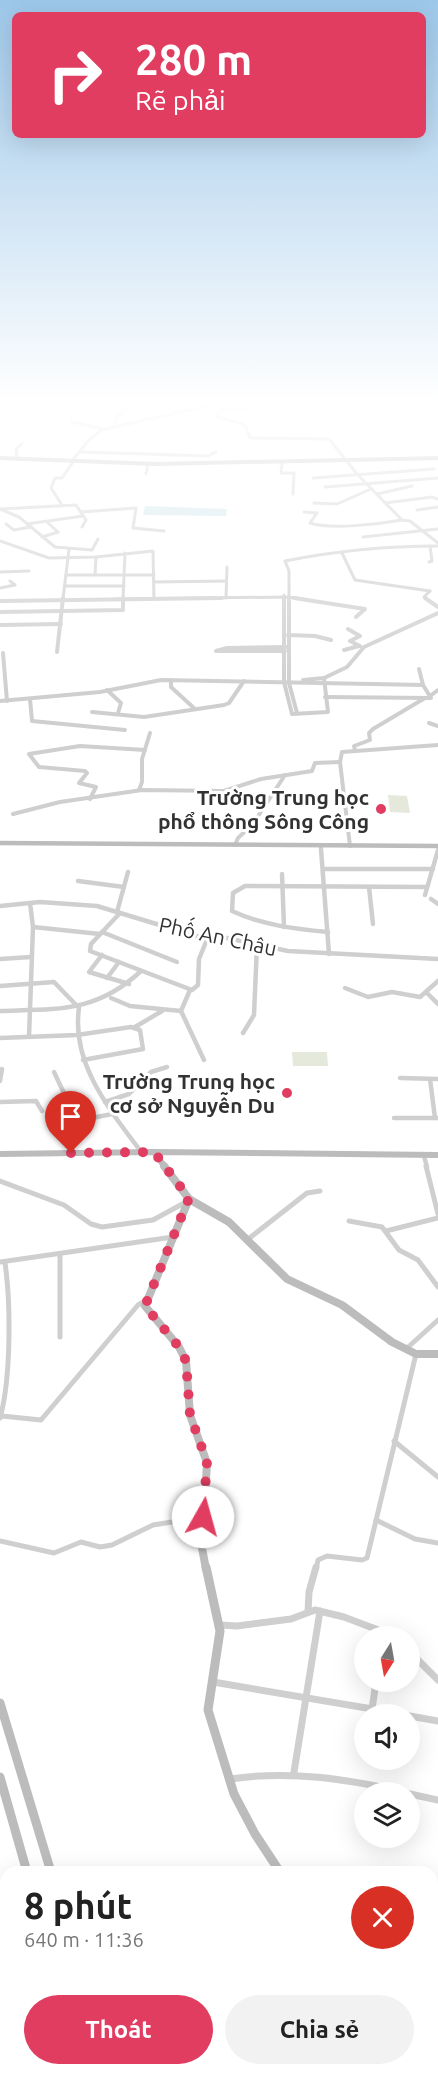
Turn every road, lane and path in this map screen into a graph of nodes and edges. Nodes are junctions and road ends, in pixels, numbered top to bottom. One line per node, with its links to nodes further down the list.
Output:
1 (57, 498): 7 (street)
2 (351, 498): 5 (street)
3 (380, 498): 6 (street)
4 (425, 498): 6 (street)
5 (314, 503)
6 (385, 503): 13 (street)
7 (62, 505): 9 (street); 12 (street)
8 (438, 507): 10 (street)
9 (0, 509): 16 (street)
10 (417, 510)
11 (304, 512): 13 (street)
12 (82, 514): 14 (street); 17 (street); 19 (street)
13 (402, 520): 20 (street)
14 (47, 522): 16 (street); 21 (street)
15 (6, 524): 16 (street)
16 (29, 526): 21 (street)
17 (82, 527)
18 (438, 529): 20 (street)
19 (164, 531)
20 (424, 532): 22 (street); 25 (street)
21 (42, 537): 27 (street)
22 (363, 537)
23 (98, 539): 27 (street)
24 (0, 541): 31 (street)
25 (438, 544): 26 (street)
26 (430, 546): 29 (street); 32 (street)
27 (69, 549): 31 (street)
28 (125, 553): 30 (street); 38 (street); 39 (street)
29 (342, 553): 46 (street); 52 (street)
30 (96, 557): 31 (street); 37 (street)
31 (68, 558): 36 (street)
32 (429, 562)
33 (227, 567): 41 (street)
34 (29, 571): 35 (street)
35 (0, 572)
36 (66, 575): 37 (street); 43 (street)
37 (95, 575): 38 (street)
38 (124, 575): 39 (street); 44 (street)
39 (154, 575): 42 (street)
40 (10, 581): 45 (street)
41 (226, 581): 42 (street); 47 (street)
42 (154, 582): 49 (street)
43 (65, 586): 44 (street); 50 (street)
44 (124, 586): 48 (street)
45 (0, 588)
46 (286, 596): 47 (street); 56 (street); 60 (street); 63 (street)
47 (226, 597): 49 (street)
48 (124, 598): 49 (street); 50 (street); 53 (street)
49 (154, 598)
50 (64, 599): 51 (street); 53 (street)
51 (0, 600)
52 (438, 607)
53 (62, 611): 54 (street); 58 (street)
54 (0, 612)
55 (438, 613): 62 (street)
56 (356, 617)
57 (0, 624): 58 (street)
58 (61, 624): 65 (street)
59 (348, 629): 62 (street)
60 (288, 635): 61 (street); 63 (street)
61 (331, 639)
62 (362, 646): 64 (street); 70 (street)
63 (286, 649): 63 (street); 71 (street)
64 (344, 650)
65 (57, 652)
66 (3, 653): 82 (street)
67 (419, 669): 73 (street)
68 (171, 680): 69 (street); 74 (street); 83 (street)
69 (244, 681): 71 (street); 83 (street)
70 (324, 681): 71 (street); 72 (street); 77 (street)
71 (286, 682): 77 (street)
72 (376, 684): 73 (street); 78 (street)
73 (423, 685): 76 (street)
74 (107, 690): 80 (street); 85 (street)
75 (438, 690): 76 (street)
76 (430, 696): 79 (street)
77 (325, 697): 78 (street)
78 (378, 698): 79 (street)
79 (425, 698): 92 (street)
80 (30, 699): 82 (street); 88 (street)
81 (0, 701): 82 (street)
82 (7, 701)
83 (195, 709): 85 (street)
84 (92, 712): 85 (street)
85 (118, 713)
86 (429, 723): 87 (street)
87 (438, 726)
88 (125, 730)
89 (150, 733): 91 (street)
90 (438, 745): 92 (street)
91 (145, 750): 95 (street); 96 (street)
92 (355, 750): 93 (street)
93 (340, 762): 94 (street); 101 (street)
94 (285, 776): 95 (street); 99 (street)
95 (139, 790): 96 (street)
96 (90, 799): 97 (street)
97 (13, 814)
98 (0, 843): 99 (street)
99 (236, 845): 100 (street)
100 (321, 846): 101 (street); 103 (street)
101 (350, 846): 102 (street)
102 (438, 848): 104 (street)
103 (323, 869): 104 (street); 110 (street)
104 (433, 869): 112 (street)
105 (128, 872): 108 (street)
106 (282, 874): 109 (street)
107 (78, 881): 108 (street)
108 (124, 886): 118 (street)
109 (282, 886): 110 (street); 121 (street); 121 (street)
110 (324, 886): 111 (street); 122 (street)
111 (369, 887): 112 (street); 119 (street)
112 (428, 887): 113 (street)
113 (425, 895)
114 (431, 899): 116 (street)
115 (30, 903): 117 (street, Phố An Châu); 118 (street, Phố An Châu); 120 (street)
116 (438, 904)
117 (0, 906)
118 (119, 912): 123 (street); 124 (street, Phố An Châu)
119 (373, 924)
120 (33, 927): 123 (street); 128 (street)
121 (284, 927): 122 (street)
122 (328, 932): 126 (street)
123 (101, 933): 127 (street); 132 (street)
124 (208, 937): 125 (street, Phố An Châu); 140 (street)
125 (257, 945): 126 (street, Phố An Châu); 150 (street)
126 (329, 954): 130 (street, Phố An Châu)
127 (102, 955): 131 (street); 134 (street)
128 (31, 957): 129 (street); 136 (street)
129 (0, 958)
130 (438, 959)
131 (119, 962): 133 (street); 134 (street)
132 (177, 962)
133 (141, 971): 137 (street); 140 (street)
134 (107, 978): 137 (street)
135 (438, 981): 141 (street)
136 (31, 984): 138 (street); 144 (street); 145 (street)
137 (129, 984): 142 (street)
138 (0, 986)
139 (345, 988): 141 (street)
140 (190, 990): 148 (street)
141 (426, 992): 143 (street)
142 (111, 998): 144 (street); 147 (street)
143 (438, 1004)
144 (79, 1008): 145 (street); 151 (street)
145 (30, 1009): 146 (street); 152 (street)
146 (0, 1011)
147 (162, 1011): 148 (street); 149 (street)
148 (181, 1011): 155 (street)
149 (135, 1027): 151 (street); 154 (street)
150 (243, 1033)
151 (77, 1035): 152 (street); 154 (street)
152 (29, 1037): 153 (street)
153 (0, 1038)
154 (83, 1060): 164 (street)
155 (204, 1060)
156 (167, 1067): 164 (street)
157 (2, 1070): 162 (street)
158 (54, 1072): 166 (street)
159 (400, 1078): 160 (street)
160 (430, 1079): 161 (street); 168 (street)
161 (438, 1079)
162 (0, 1081)
163 (0, 1102): 165 (street)
164 (105, 1102): 166 (street)
165 (42, 1111)
166 (112, 1114): 170 (street)
167 (394, 1118): 168 (street)
168 (437, 1118)
169 (154, 1152): 170 (street); 173 (street); 176 (street)
170 (142, 1153): 171 (street)
171 (0, 1154)
172 (438, 1155): 173 (street)
173 (424, 1156): 177 (street)
174 (0, 1181): 176 (street)
175 (320, 1191): 181 (street)
176 (189, 1200): 180 (street); 181 (street)
177 (438, 1216): 179 (street)
178 (349, 1221): 179 (street)
179 (386, 1231): 184 (street)
180 (173, 1237): 182 (street); 185 (street)
181 (247, 1240): 188 (street)
182 (60, 1254): 183 (street); 187 (street)
183 (3, 1263): 191 (street)
184 (438, 1287)
185 (145, 1301): 191 (street); 194 (street)
186 (438, 1320): 188 (street)
187 (60, 1337)
188 (406, 1349): 189 (street)
189 (416, 1354): 190 (street); 192 (street)
190 (438, 1354)
191 (1, 1417)
192 (394, 1441): 193 (street); 195 (street)
193 (438, 1477)
194 (203, 1517): 196 (street); 200 (street)
195 (376, 1520): 197 (street); 199 (street)
196 (0, 1541)
197 (438, 1543)
198 (320, 1611): 199 (street); 201 (street); 205 (street)
199 (308, 1612): 200 (street)
200 (220, 1625): 204 (street)
201 (363, 1626)
202 (420, 1662): 203 (street)
203 (438, 1680)
204 (212, 1682): 205 (street); 212 (street)
205 (306, 1698): 207 (street); 210 (street)
206 (0, 1702): 217 (street)
207 (354, 1706)
208 (420, 1718): 209 (street)
209 (438, 1721)
210 (294, 1772): 212 (street); 213 (street)
211 (0, 1777): 216 (street)
212 (230, 1779): 218 (street)
213 (354, 1783)
214 (420, 1796): 215 (street)
215 (438, 1800)
216 (25, 1866)
217 (49, 1866)
218 (276, 1866)

